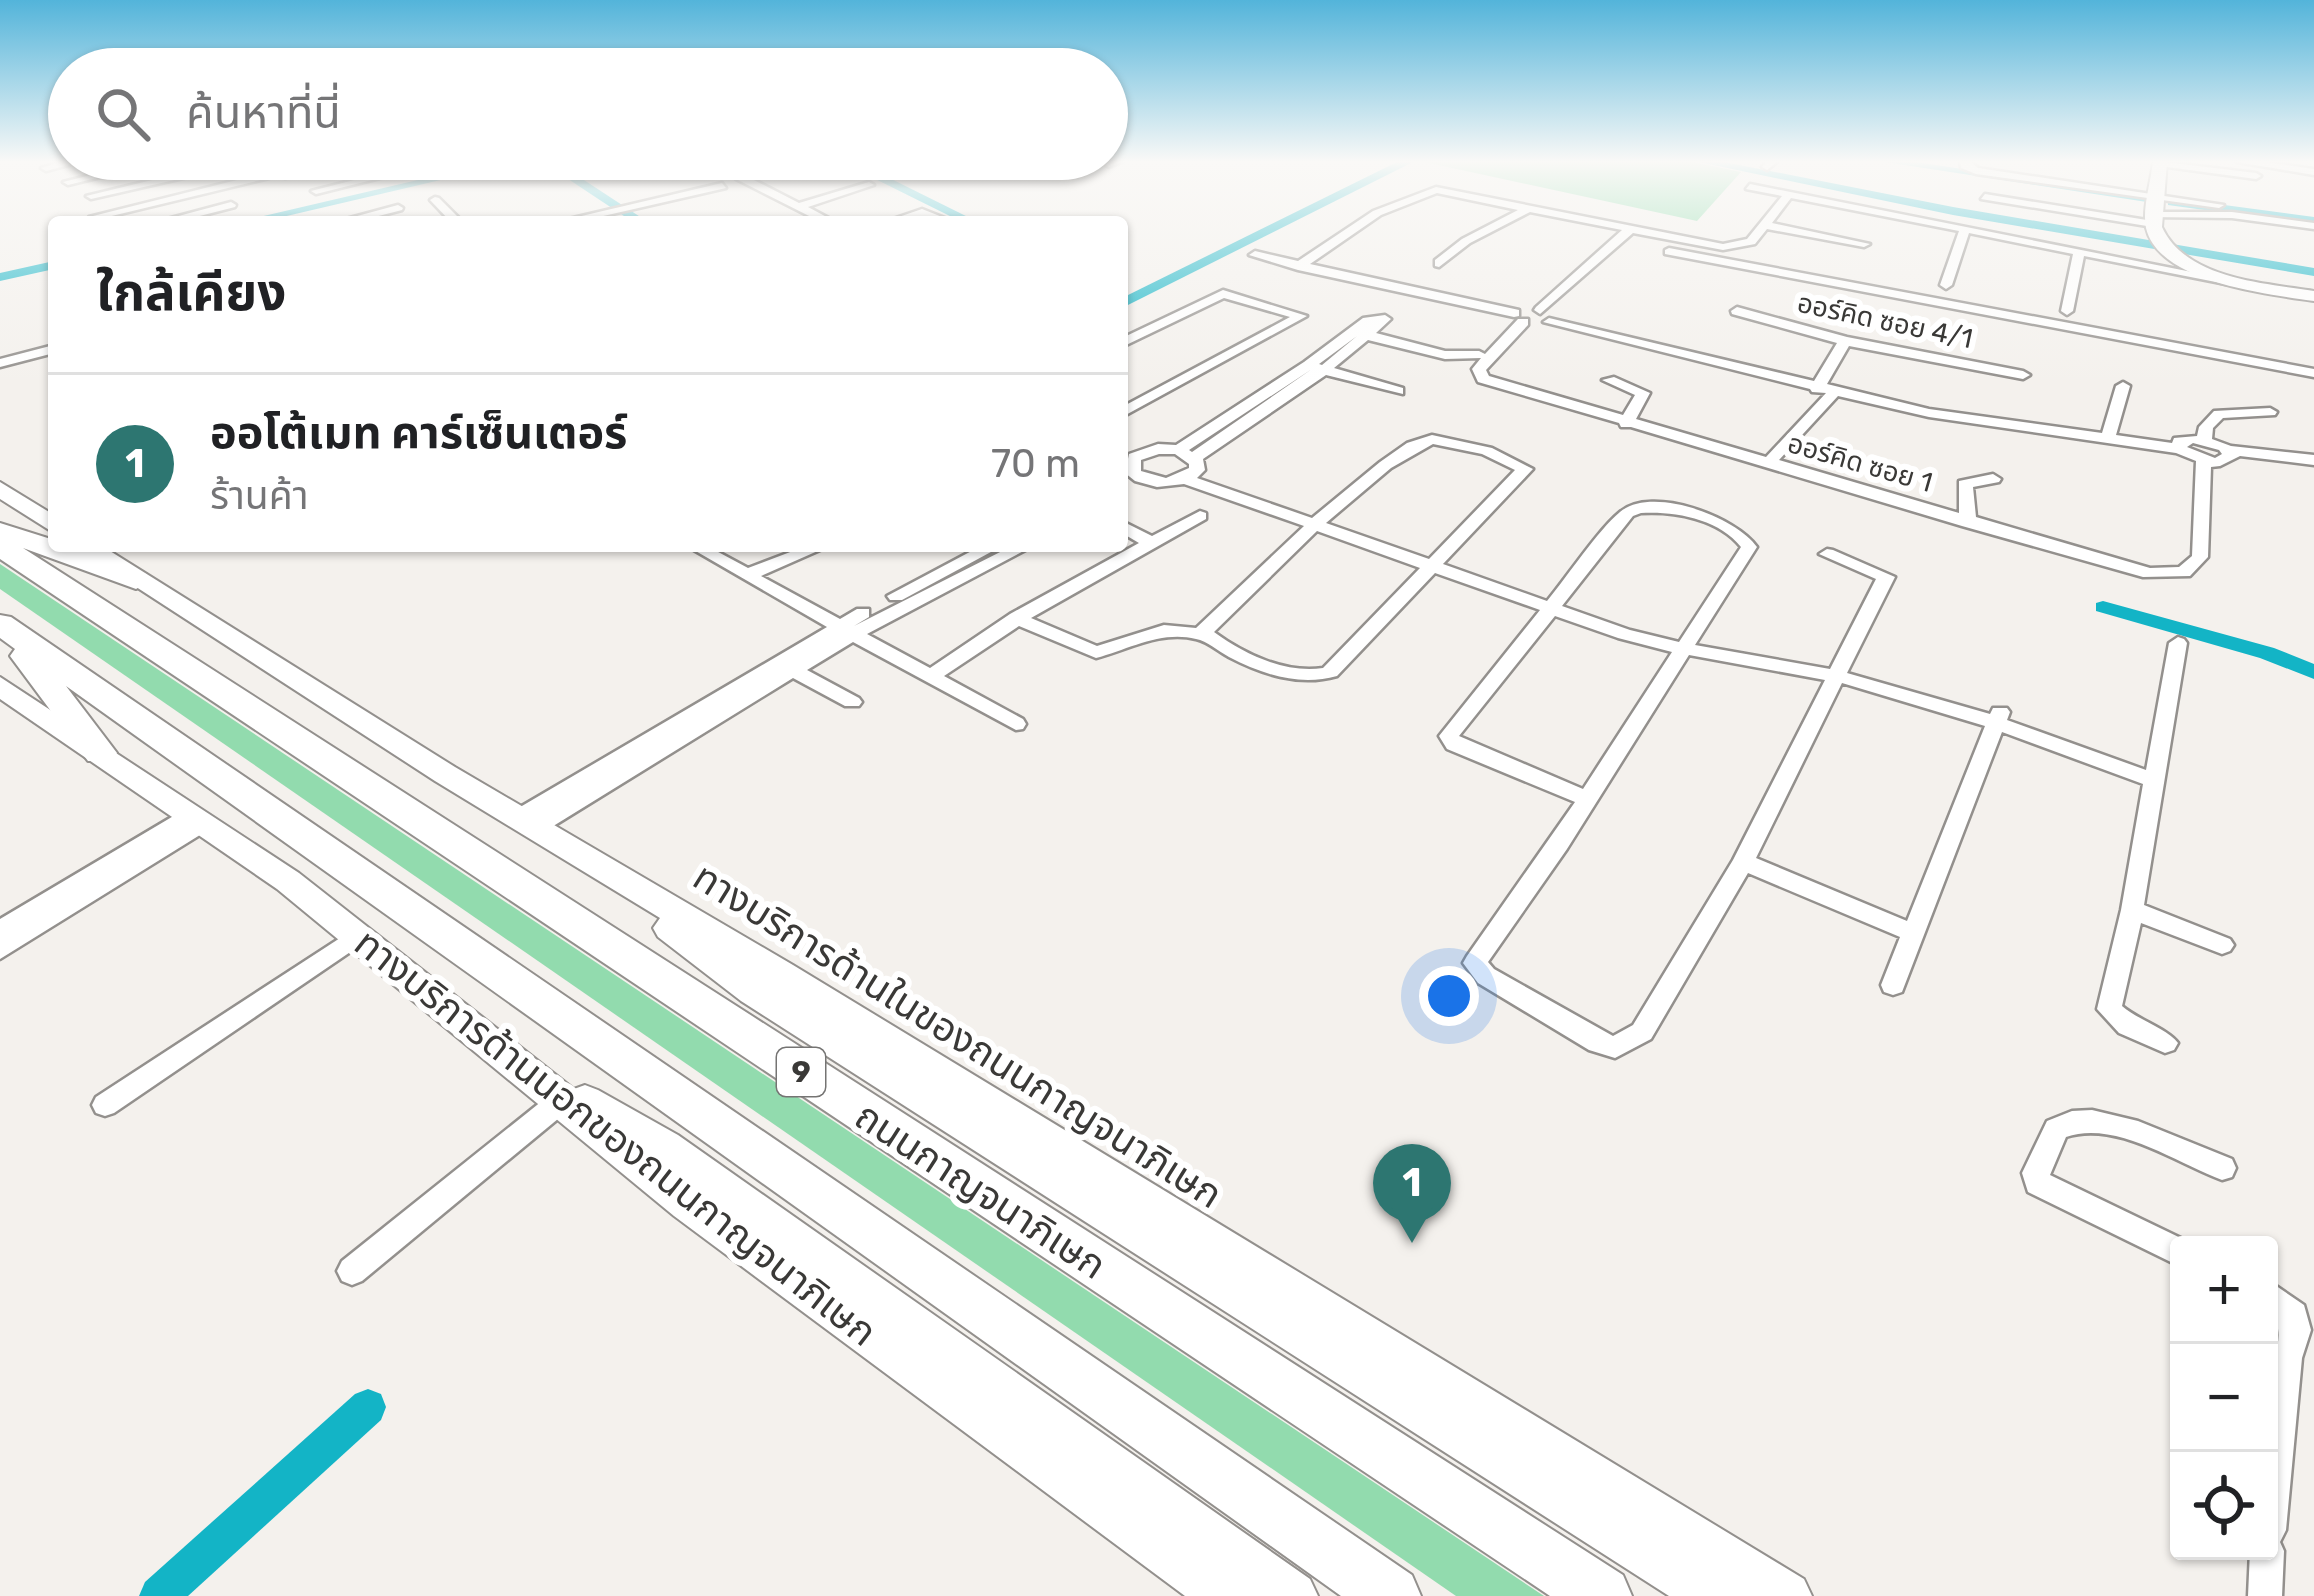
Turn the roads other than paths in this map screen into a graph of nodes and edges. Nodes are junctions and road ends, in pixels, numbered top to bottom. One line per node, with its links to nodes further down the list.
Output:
1 (1343, 235): 15 (street)
2 (1477, 235): 14 (street)
3 (1624, 235): 23 (street)
4 (1663, 235): 5 (street)
5 (1756, 235)
6 (1820, 235): 10 (street)
7 (1963, 235): 18 (street)
8 (1982, 235): 12 (street)
9 (2164, 235): 17 (main road)
10 (1864, 244)
11 (1669, 252): 19 (street)
12 (2079, 254): 17 (street); 22 (street)
13 (1255, 255): 15 (street)
14 (1439, 263)
15 (1298, 266): 24 (street)
16 (1822, 271): 19 (street)
17 (2229, 280): 20 (main road)
18 (1946, 285)
19 (1892, 294): 31 (street)
20 (2314, 296)
21 (1738, 311): 26 (street, ออร์คิด ซอย 4/1)
22 (2067, 311)
23 (1544, 316): 24 (street); 36 (street)
24 (1518, 318): 39 (street, ออร์คิด ซอย 1)
25 (1128, 340): 37 (street)
26 (1845, 340): 32 (street, ออร์คิด ซอย 4/1); 36 (street)
27 (48, 351): 29 (street)
28 (1478, 355): 30 (street)
29 (0, 363)
30 (1317, 368): 35 (street); 46 (street)
31 (2314, 373)
32 (2023, 375)
33 (1609, 380): 39 (street)
34 (2122, 386): 40 (street)
35 (1398, 391)
36 (1825, 391): 40 (street); 47 (street)
37 (1128, 410)
38 (2270, 412): 41 (street)
39 (1626, 424): 47 (street, ออร์คิด ซอย 1)
40 (2108, 440): 42 (street)
41 (2204, 440): 42 (street); 43 (street)
42 (2179, 449): 44 (street)
43 (2229, 454): 44 (street); 45 (street)
44 (2204, 461): 54 (street, ออร์คิด ซอย 1)
45 (2314, 463)
46 (1189, 464): 48 (street); 48 (street); 53 (street)
47 (1768, 464): 54 (street, ออร์คิด ซอย 1)
48 (1134, 465)
49 (1993, 479): 54 (street)
50 (0, 489): 52 (main road)
51 (1200, 516): 57 (street)
52 (48, 522)
53 (1322, 522): 67 (street); 67 (street); 74 (street)
54 (1968, 523)
55 (1128, 529): 57 (street)
56 (0, 530): 59 (highway)
57 (1152, 543): 71 (street)
58 (0, 546): 111 (highway, ถนนกาญจนาภิเษก / 9)
59 (48, 548)
60 (60, 552): 69 (highway)
61 (94, 552): 69 (main road, ทางบริการด้านในของถนนกาญจนาภิเษก)
62 (706, 552): 68 (street)
63 (806, 552): 68 (street)
64 (983, 552): 73 (street)
65 (1012, 552): 73 (street)
66 (1827, 554): 78 (street)
67 (1431, 563): 70 (street); 74 (street)
68 (747, 575): 73 (street)
69 (136, 580): 88 (main road, ทางบริการด้านในของถนนกาญจนาภิเษก)
70 (1552, 605): 76 (street); 76 (street); 86 (street)
71 (1016, 618): 74 (street); 79 (street)
72 (1, 625): 84 (highway); 110 (highway)
73 (846, 629): 77 (street); 79 (street); 88 (street)
74 (1205, 634)
75 (2177, 643): 85 (street)
76 (1686, 646): 78 (street); 86 (street)
77 (792, 670): 81 (street); 88 (street)
78 (1840, 670): 82 (street); 89 (street)
79 (932, 676): 83 (street)
80 (0, 686): 84 (main road, ทางบริการด้านนอกของถนนกาญจนาภิเษก)
81 (852, 702)
82 (1998, 718): 85 (street); 93 (street)
83 (1016, 724)
84 (100, 753): 87 (main road, ทางบริการด้านนอกของถนนกาญจนาภิเษก)
85 (2157, 774): 91 (street)
86 (1588, 799): 89 (street)
87 (194, 820): 92 (street); 94 (main road, ทางบริการด้านนอกของถนนกาญจนาภิเษก); 96 (street)
88 (526, 823): 90 (main road, ทางบริการด้านในของถนนกาญจนาภิเษก)
89 (1743, 862): 93 (street)
90 (628, 884): 112 (main road); 113 (main road, ทางบริการด้านในของถนนกาญจนาภิเษก)
91 (2132, 910): 95 (street); 98 (street)
92 (0, 929)
93 (1913, 933): 97 (street)
94 (357, 936): 99 (main road, ทางบริการด้านนอกของถนนกาญจนาภิเษก); 101 (street)
95 (2222, 945)
96 (0, 950)
97 (1893, 985)
98 (2165, 1043)
99 (517, 1062): 100 (main road, ทางบริการด้านนอกของถนนกาญจนาภิเษก); 109 (main road)
100 (561, 1100): 104 (street); 108 (main road, ทางบริการด้านนอกของถนนกาญจนาภิเษก)
101 (105, 1105)
102 (2222, 1168): 103 (street)
103 (2170, 1248)
104 (352, 1271)
105 (2278, 1302): 106 (street)
106 (2277, 1452)
107 (2267, 1560): 114 (street)
108 (1226, 1596)
109 (1293, 1596)
110 (1391, 1596)
111 (1602, 1596)
112 (1714, 1596)
113 (1787, 1596)
114 (2265, 1596)

